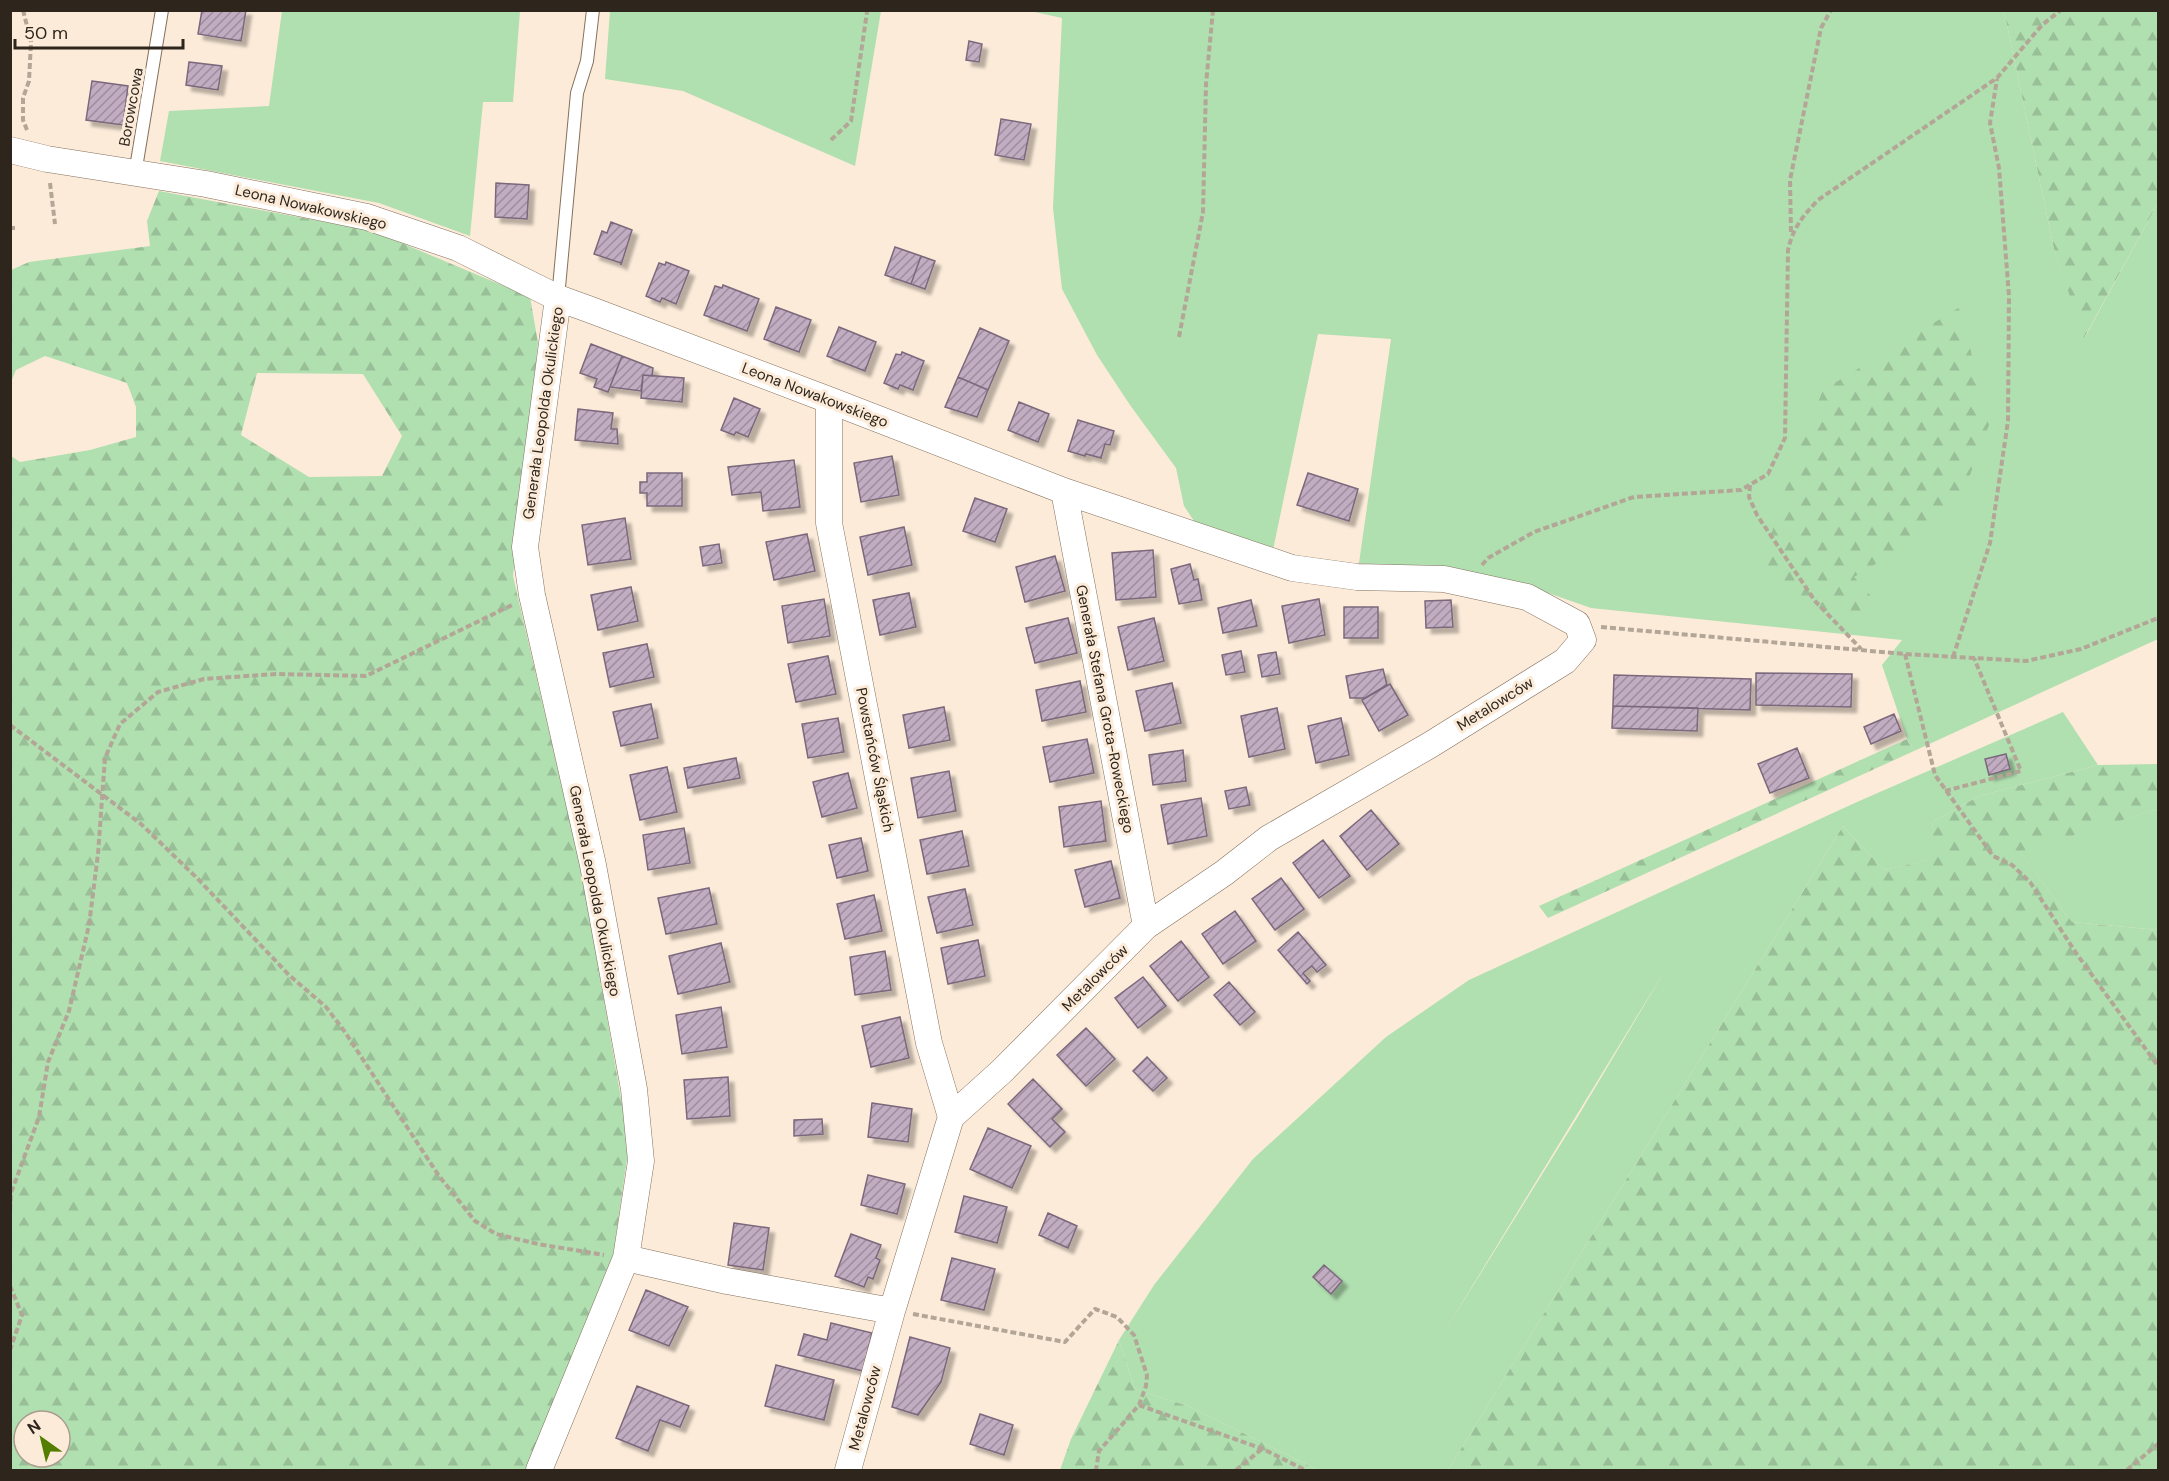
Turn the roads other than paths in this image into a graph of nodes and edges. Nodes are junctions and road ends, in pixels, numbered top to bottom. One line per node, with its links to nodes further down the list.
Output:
1 (162, 10): 4 (lane, Borowcowa)
2 (593, 10): 5 (lane)
3 (20, 142): 4 (street, Leona Nowakowskiego)
4 (135, 174): 5 (street, Leona Nowakowskiego)
5 (558, 298): 6 (street, Leona Nowakowskiego); 11 (street, Generała Leopolda Okulickiego)
6 (829, 399): 7 (street, Leona Nowakowskiego); 10 (street, Powstańców Śląskich)
7 (1064, 491): 8 (street, Leona Nowakowskiego); 9 (street, Generała Stefana Grota-Roweckiego)
8 (1565, 661): 9 (street, Metalowców)
9 (1146, 926): 10 (street, Metalowców)
10 (951, 1117): 12 (street, Metalowców)
11 (626, 1258): 12 (street); 13 (street, Generała Leopolda Okulickiego)
12 (892, 1311): 14 (street, Metalowców)
13 (539, 1470)
14 (848, 1470)

